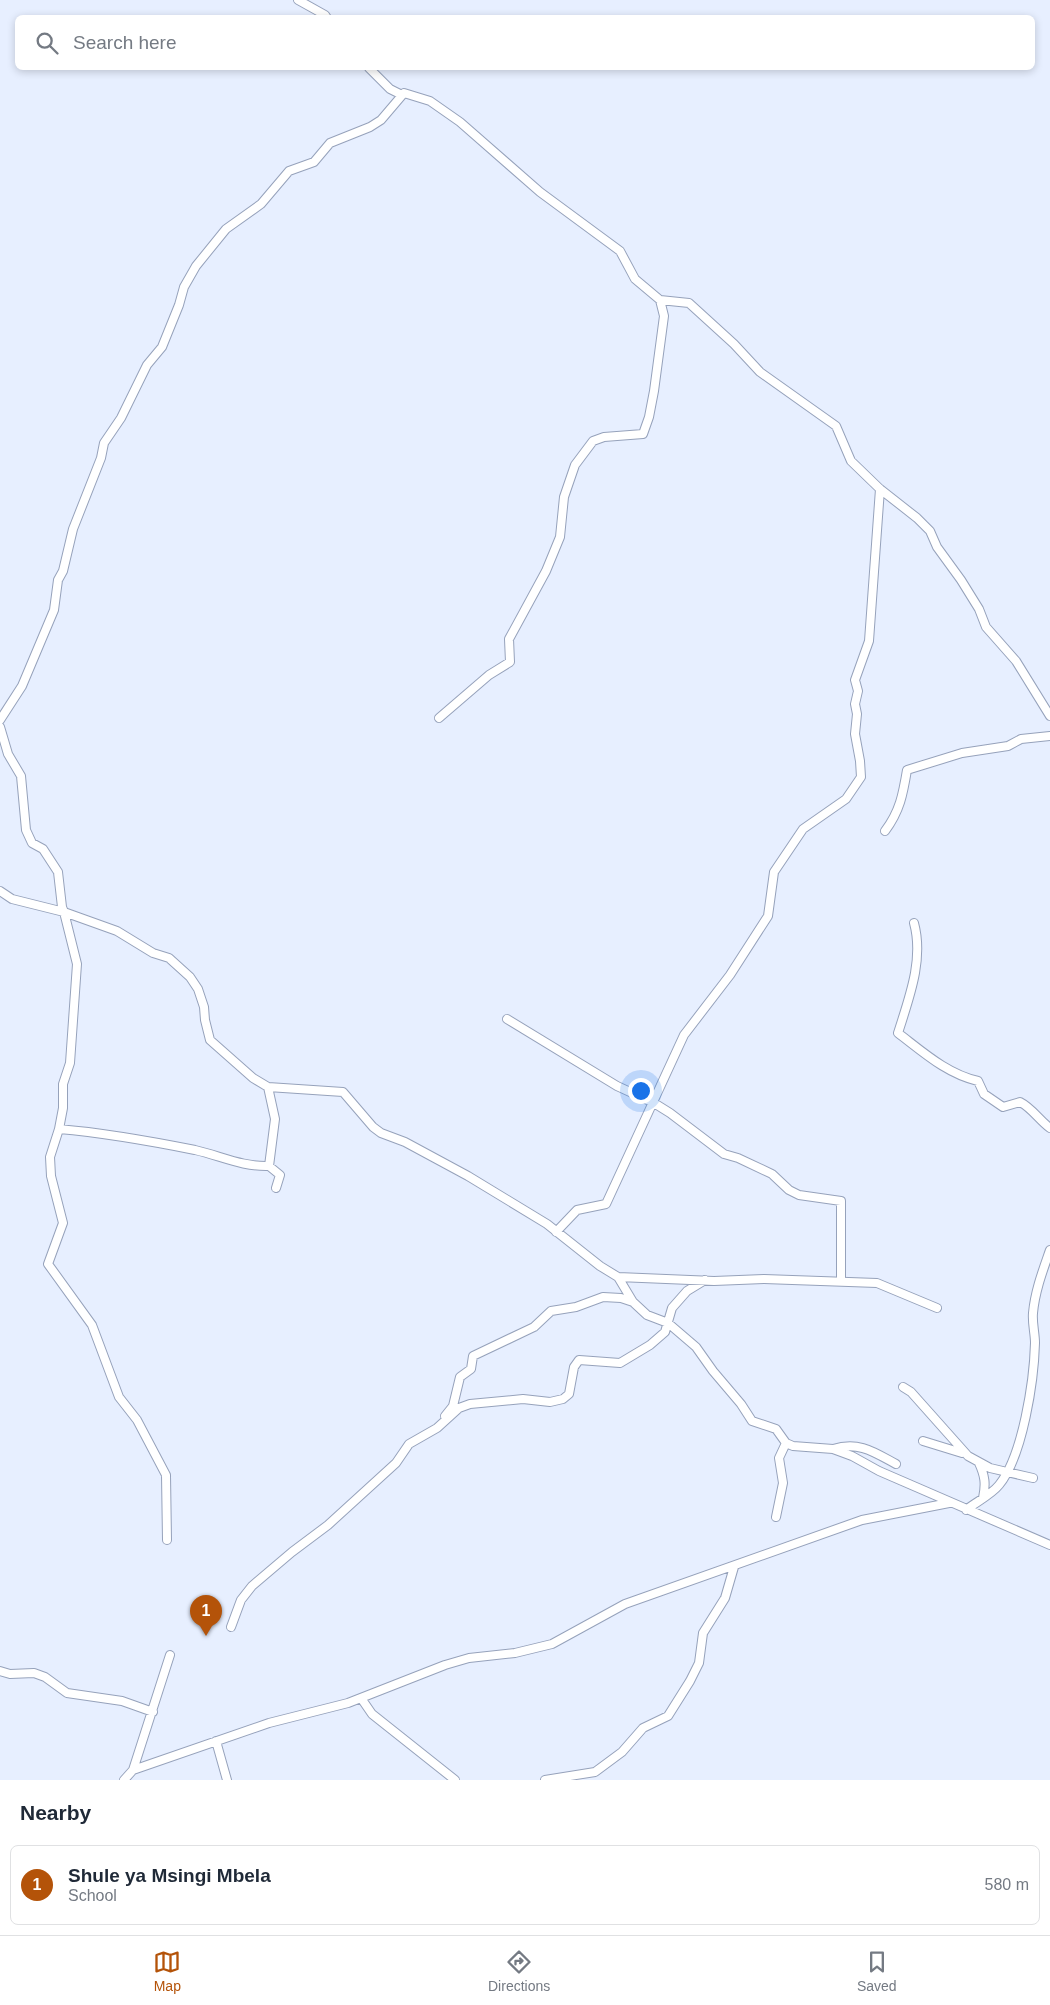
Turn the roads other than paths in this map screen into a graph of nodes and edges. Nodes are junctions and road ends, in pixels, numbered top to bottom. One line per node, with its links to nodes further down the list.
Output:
1 (298, 0): 2 (street)
2 (326, 15)
3 (371, 70): 4 (street)
4 (402, 95): 5 (street); 8 (street)
5 (660, 300): 6 (street); 9 (street)
6 (880, 489): 7 (street); 18 (street)
7 (1050, 716)
8 (1, 717)
9 (439, 718)
10 (0, 727): 14 (street)
11 (1050, 736): 12 (street)
12 (885, 831)
13 (0, 892): 14 (street)
14 (64, 912): 17 (street); 20 (street)
15 (914, 923): 19 (street)
16 (507, 1019): 18 (street)
17 (268, 1087): 21 (street); 23 (street)
18 (654, 1103): 23 (street); 27 (street)
19 (1050, 1128)
20 (59, 1130): 21 (street); 45 (street)
21 (269, 1166): 22 (street)
22 (276, 1188)
23 (556, 1232): 25 (street)
24 (1050, 1250): 39 (street)
25 (618, 1276): 26 (street); 28 (street)
26 (705, 1280): 27 (street); 30 (street)
27 (840, 1281): 29 (street)
28 (633, 1302): 30 (street); 32 (street)
29 (937, 1308)
30 (668, 1323): 32 (street); 34 (street)
31 (903, 1387): 36 (street)
32 (437, 1428): 48 (street)
33 (923, 1441): 36 (street)
34 (786, 1443): 35 (street); 44 (street)
35 (833, 1448): 38 (street); 42 (street)
36 (968, 1456): 37 (street)
37 (979, 1463): 39 (street); 41 (street)
38 (896, 1464)
39 (1009, 1473): 40 (street); 41 (street)
40 (1033, 1478)
41 (983, 1498): 43 (street)
42 (950, 1503): 43 (street); 47 (street)
43 (966, 1510): 46 (street)
44 (776, 1517)
45 (167, 1540)
46 (1050, 1544)
47 (734, 1566): 51 (street); 58 (street)
48 (230, 1628)
49 (170, 1655): 52 (street)
50 (0, 1671): 52 (street)
51 (361, 1698): 53 (street); 57 (street)
52 (153, 1712): 54 (street)
53 (216, 1741): 54 (street); 56 (street)
54 (133, 1770): 55 (street)
55 (124, 1780)
56 (227, 1780)
57 (456, 1780)
58 (545, 1780)

